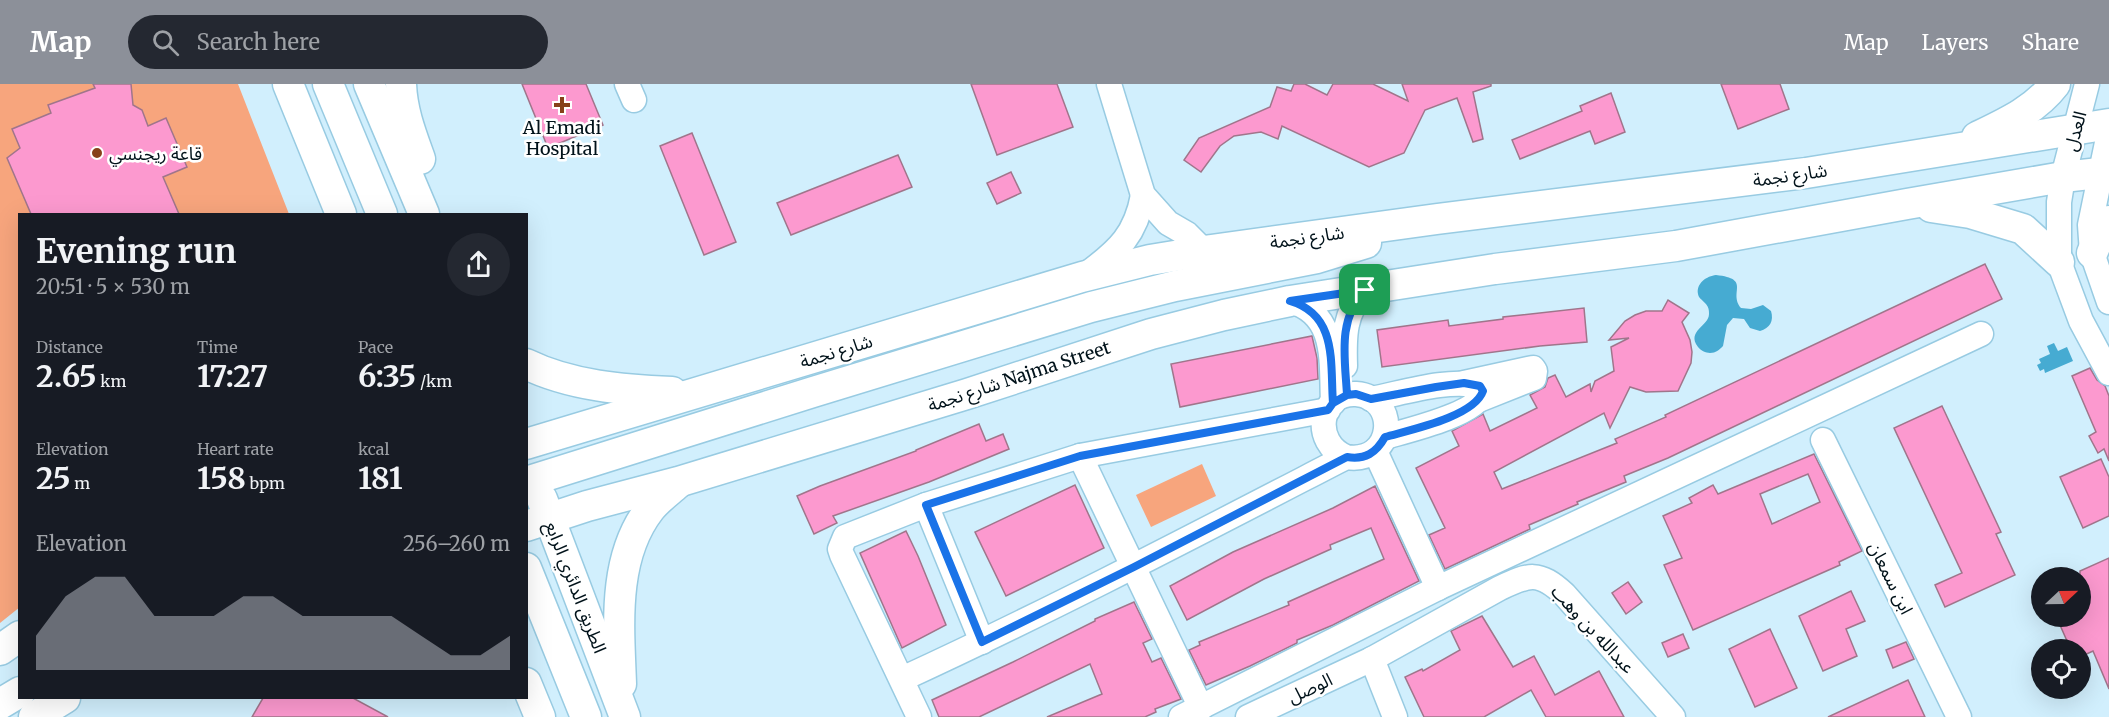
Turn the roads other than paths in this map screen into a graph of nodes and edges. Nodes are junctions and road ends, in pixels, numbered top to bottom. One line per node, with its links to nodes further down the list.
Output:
1 (328, 84): 17 (main road)
2 (369, 84): 18 (main road)
3 (402, 84): 19 (main road)
4 (1109, 84): 14 (street)
5 (2055, 84): 11 (main road)
6 (2086, 84): 9 (street, العدل)
7 (287, 87): 16 (main road)
8 (2109, 124): 9 (main road, شارع نجمة)
9 (2075, 130): 11 (main road, شارع نجمة); 13 (street, العدل)
10 (2109, 133): 12 (street, العدل)
11 (1947, 151): 20 (main road, شارع نجمة)
12 (2105, 173): 13 (main road); 23 (street, العدل)
13 (2063, 177): 15 (main road); 24 (street, العدل)
14 (1143, 195): 22 (street); 25 (street)
15 (1907, 204): 24 (main road); 26 (main road)
16 (341, 213)
17 (382, 213)
18 (424, 213)
19 (443, 213)
20 (1437, 219): 22 (main road, شارع نجمة); 40 (main road)
21 (2109, 221): 23 (main road)
22 (1204, 251): 25 (main road, شارع نجمة)
23 (2092, 253): 28 (street, العدل)
24 (2059, 262): 31 (street)
25 (1082, 277): 32 (main road, شارع نجمة)
26 (1365, 290): 27 (main road, شارع نجمة Najma Street); 34 (street)
27 (1290, 301): 34 (street); 41 (main road, شارع نجمة Najma Street)
28 (2109, 302)
29 (1981, 334): 46 (street)
30 (528, 365): 32 (main road)
31 (2109, 373)
32 (693, 393): 36 (main road, شارع نجمة)
33 (1371, 399): 34 (street); 37 (street); 37 (street)
34 (1336, 403): 38 (street); 39 (street)
35 (1823, 440): 66 (street, ابن سمعان)
36 (528, 443)
37 (1380, 444): 39 (street); 46 (street)
38 (1080, 456): 42 (street); 44 (street)
39 (1347, 457): 44 (street)
40 (529, 473): 43 (main road, الطريق الدائري الرابع)
41 (678, 482): 43 (main road); 58 (main road)
42 (926, 505): 48 (street); 51 (street)
43 (534, 519): 58 (main road, الطريق الدائري الرابع)
44 (1134, 567): 48 (street); 57 (street)
45 (528, 573): 61 (main road)
46 (1438, 588): 57 (street)
47 (18, 637): 49 (main road)
48 (982, 642): 51 (street)
49 (0, 650)
50 (1372, 659): 63 (street, الوصل); 64 (street); 65 (street, عبدالله بن وهب)
51 (902, 679): 62 (street)
52 (528, 689): 60 (main road)
53 (18, 693): 56 (main road)
54 (63, 699): 59 (main road)
55 (521, 699): 60 (main road)
56 (0, 704)
57 (1191, 712)
58 (624, 713)
59 (34, 717)
60 (538, 717)
61 (586, 717)
62 (919, 717)
63 (1248, 717)
64 (1395, 717)
65 (1673, 717)
66 (1959, 717)

